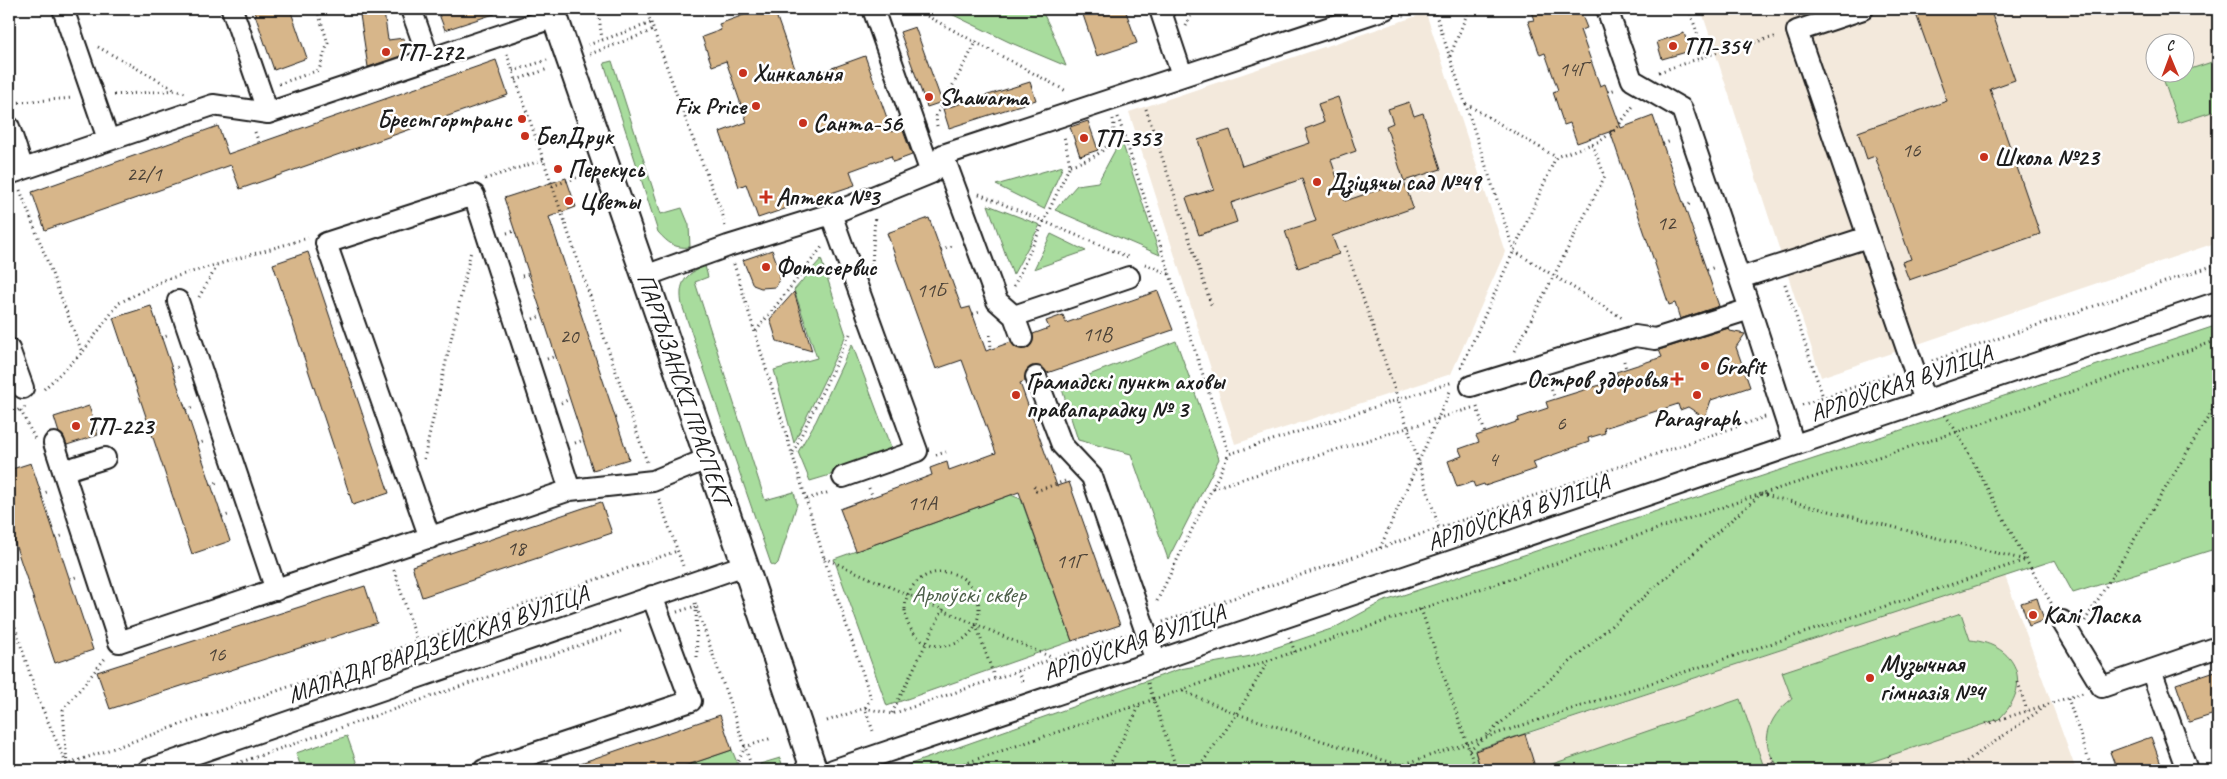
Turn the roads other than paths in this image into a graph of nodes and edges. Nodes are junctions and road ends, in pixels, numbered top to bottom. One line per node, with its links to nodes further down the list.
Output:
1 (63, 9): 14 (street)
2 (232, 9): 12 (street)
3 (411, 9): 10 (street)
4 (873, 9): 17 (street)
5 (1160, 9): 11 (street)
6 (1386, 9): 11 (street)
7 (1607, 9): 22 (street)
8 (1863, 9): 19 (street)
9 (554, 13): 10 (street); 21 (main road, ПАРТЫЗАНСКІ ПРАСПЕКТ)
10 (429, 59): 12 (street)
11 (1182, 75): 15 (street)
12 (268, 113): 14 (street)
13 (9, 128): 16 (street)
14 (108, 140): 16 (street)
15 (943, 154): 17 (street); 26 (street)
16 (15, 172)
17 (931, 173): 18 (street)
18 (834, 221): 21 (street); 38 (street)
19 (1868, 237): 22 (street); 32 (street)
20 (1135, 266): 26 (street)
21 (645, 276): 36 (main road, ПАРТЫЗАНСКІ ПРАСПЕКТ)
22 (1740, 278): 25 (street)
23 (178, 301): 42 (street)
24 (2218, 302): 32 (street, АРЛОЎСКАЯ ВУЛІЦА)
25 (1750, 309): 30 (street); 34 (street)
26 (1009, 312): 27 (street)
27 (1022, 338)
28 (9, 349): 31 (street)
29 (1036, 377): 46 (street)
30 (1465, 379)
31 (31, 395)
32 (1934, 406): 34 (street, АРЛОЎСКАЯ ВУЛІЦА)
33 (45, 443): 37 (street)
34 (1794, 445): 46 (street, АРЛОЎСКАЯ ВУЛІЦА)
35 (105, 458): 37 (street)
36 (707, 458): 39 (street); 41 (main road, ПАРТЫЗАНСКІ ПРАСПЕКТ)
37 (63, 471): 42 (street)
38 (843, 477)
39 (570, 490): 40 (street); 40 (street)
40 (430, 538): 42 (street)
41 (745, 565): 43 (street, МАЛАДАГВАРДЗЕЙСКАЯ ВУЛІЦА); 50 (main road, ПАРТЫЗАНСКІ ПРАСПЕКТ)
42 (276, 590)
43 (652, 596): 48 (street, МАЛАДАГВАРДЗЕЙСКАЯ ВУЛІЦА); 49 (street)
44 (2062, 621): 47 (street)
45 (2218, 647): 47 (street)
46 (1150, 668): 51 (street, АРЛОЎСКАЯ ВУЛІЦА)
47 (2151, 670): 52 (street)
48 (148, 770)
49 (484, 770)
50 (814, 770)
51 (833, 770)
52 (2187, 770)

